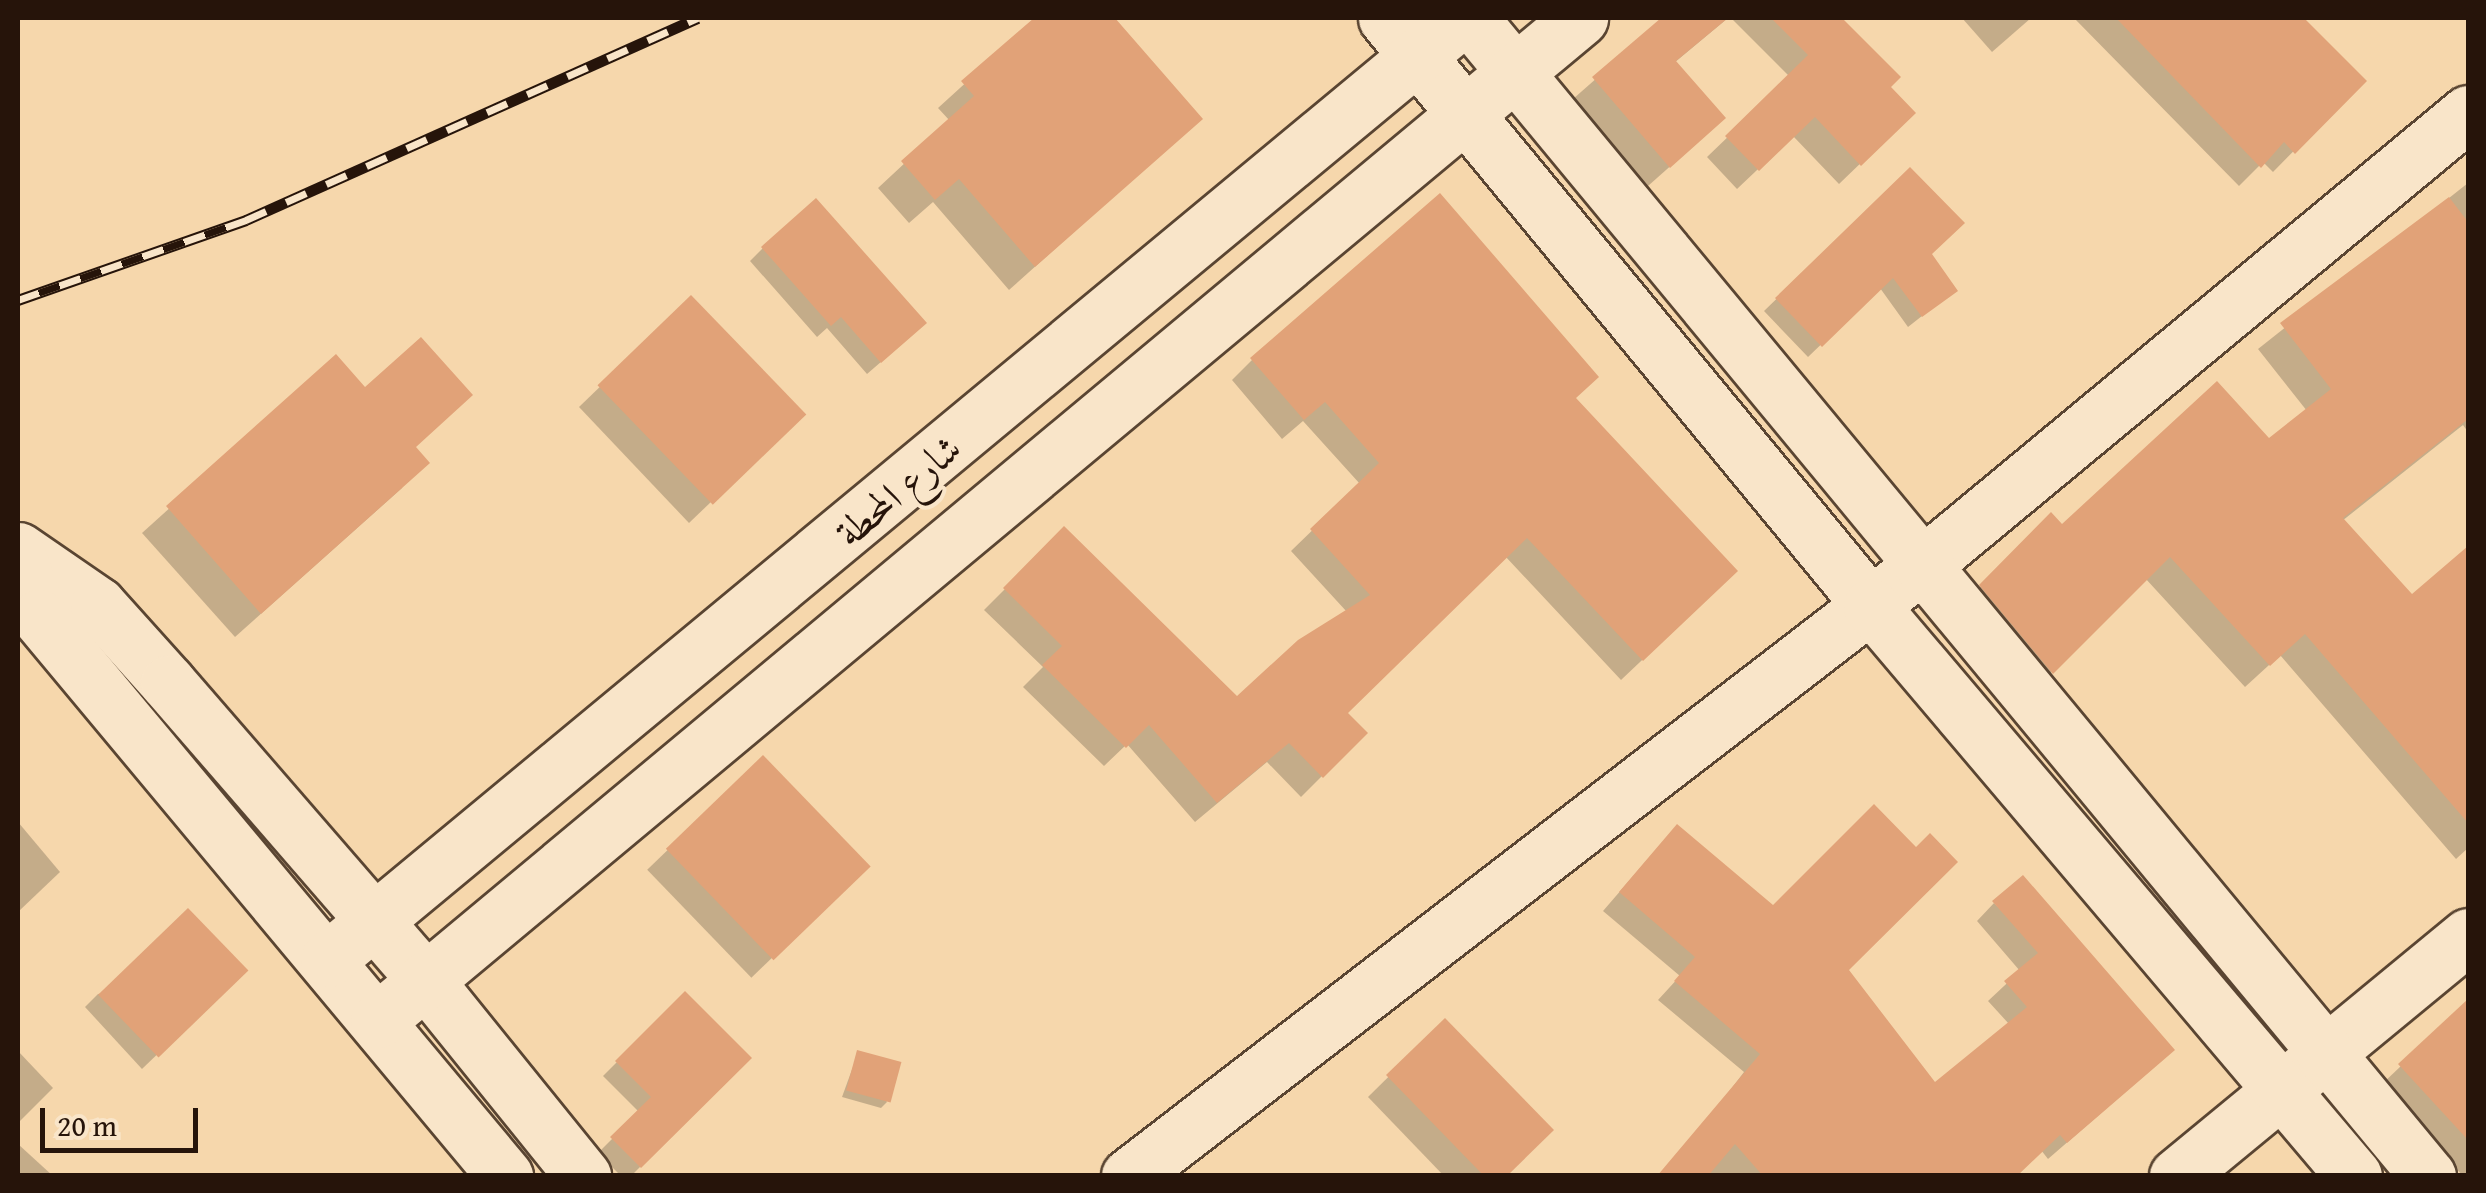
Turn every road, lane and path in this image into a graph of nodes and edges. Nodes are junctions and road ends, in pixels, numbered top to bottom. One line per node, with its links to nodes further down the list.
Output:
1 (1467, 18): 3 (street, شارع المحطة); 4 (street)
2 (1580, 18): 4 (street, شارع المحطة)
3 (1403, 37): 6 (street); 12 (street, شارع المحطة)
4 (1516, 71): 6 (street, شارع المحطة); 8 (street)
5 (2468, 113): 8 (street)
6 (1462, 116): 10 (street); 15 (street, شارع المحطة)
7 (18, 552): 9 (street); 11 (street)
8 (1925, 563): 10 (street); 17 (street)
9 (98, 605): 11 (street); 12 (street)
10 (1871, 606): 18 (street); 21 (street)
11 (28, 617): 14 (street)
12 (374, 921): 14 (street, شارع المحطة); 15 (street)
13 (2468, 936): 17 (street)
14 (328, 958): 16 (street)
15 (425, 980): 16 (street, شارع المحطة); 20 (street)
16 (378, 1020): 19 (street)
17 (2325, 1052): 18 (street); 24 (street)
18 (2279, 1089): 22 (street); 23 (street)
19 (505, 1176)
20 (583, 1176)
21 (1129, 1176)
22 (2177, 1176)
23 (2354, 1176)
24 (2428, 1176)

